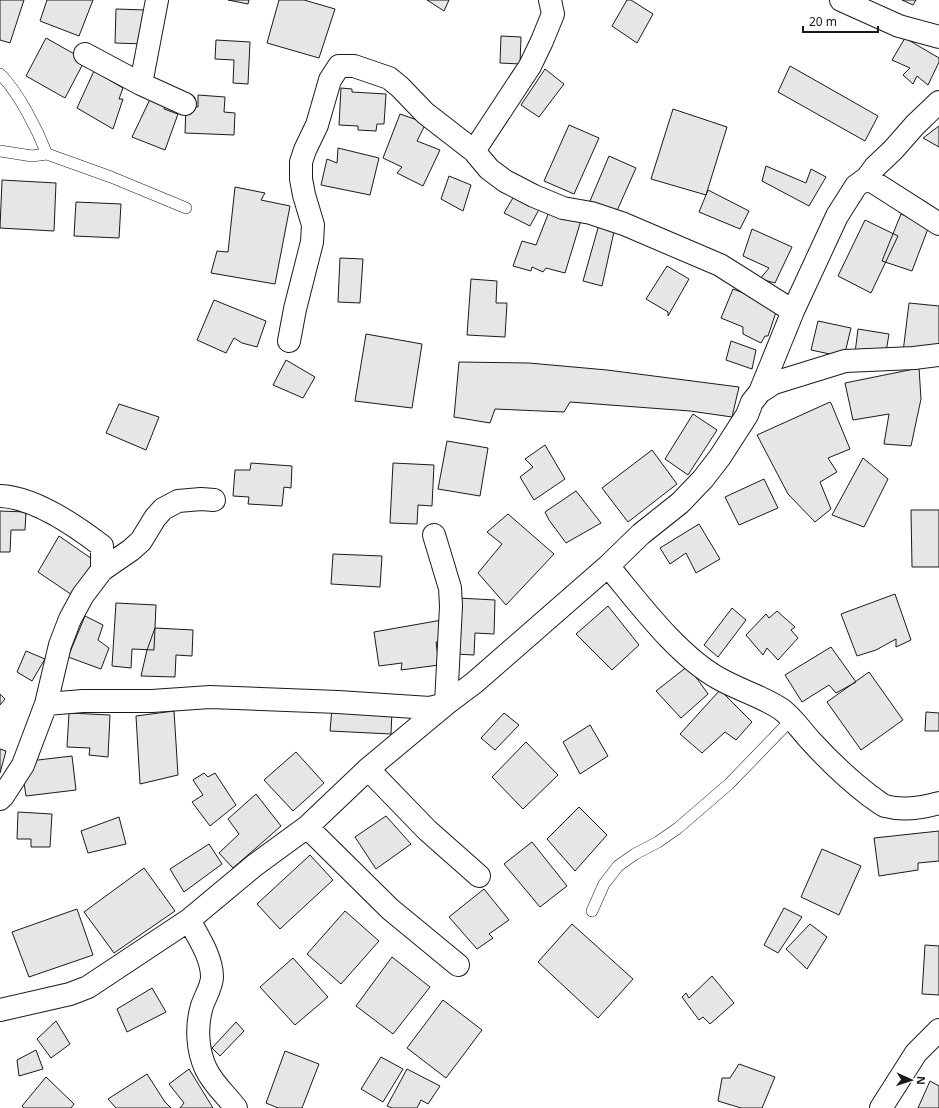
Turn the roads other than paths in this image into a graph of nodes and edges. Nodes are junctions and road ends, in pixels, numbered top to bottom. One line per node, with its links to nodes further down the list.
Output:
1 (157, 0): 7 (street)
2 (550, 0): 11 (street)
3 (841, 0): 4 (street)
4 (939, 37)
5 (85, 54): 7 (street)
6 (0, 74): 12 (lane)
7 (141, 84): 9 (street)
8 (939, 102): 13 (street)
9 (185, 104)
10 (0, 151): 12 (lane)
11 (474, 151): 16 (street); 17 (street)
12 (47, 154): 14 (lane)
13 (867, 178): 15 (street); 16 (street)
14 (186, 208)
15 (939, 224)
16 (793, 311): 19 (street)
17 (289, 341)
18 (939, 355): 19 (street)
19 (760, 392): 23 (street)
20 (0, 496): 24 (street)
21 (214, 500): 24 (street)
22 (434, 535): 26 (street)
23 (608, 566): 26 (street); 27 (street)
24 (102, 570): 25 (street)
25 (46, 704): 26 (street); 29 (street)
26 (446, 704): 28 (street)
27 (792, 720): 30 (street); 33 (lane)
28 (368, 769): 31 (street); 32 (street)
29 (0, 799)
30 (939, 803)
31 (307, 827): 34 (street); 35 (street)
32 (479, 876)
33 (592, 911)
34 (189, 920): 36 (street); 38 (street)
35 (458, 965)
36 (0, 1010)
37 (939, 1030): 39 (street)
38 (236, 1108)
39 (881, 1108)

